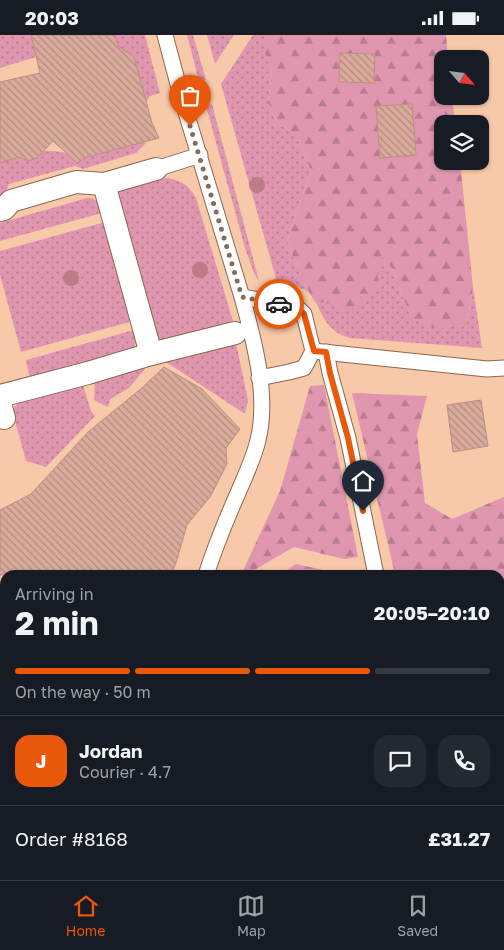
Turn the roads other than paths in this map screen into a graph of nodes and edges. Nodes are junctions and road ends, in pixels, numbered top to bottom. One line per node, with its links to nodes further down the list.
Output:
1 (165, 35): 2 (lane)
2 (200, 155): 3 (lane); 6 (lane)
3 (156, 169): 4 (street)
4 (104, 184): 5 (street); 9 (street)
5 (0, 210)
6 (242, 297): 7 (lane); 8 (lane)
7 (243, 331): 9 (street); 11 (lane)
8 (320, 351): 10 (lane); 11 (lane); 14 (lane)
9 (151, 354): 12 (street)
10 (504, 368)
11 (259, 378): 13 (lane)
12 (0, 396)
13 (208, 570)
14 (375, 570)

